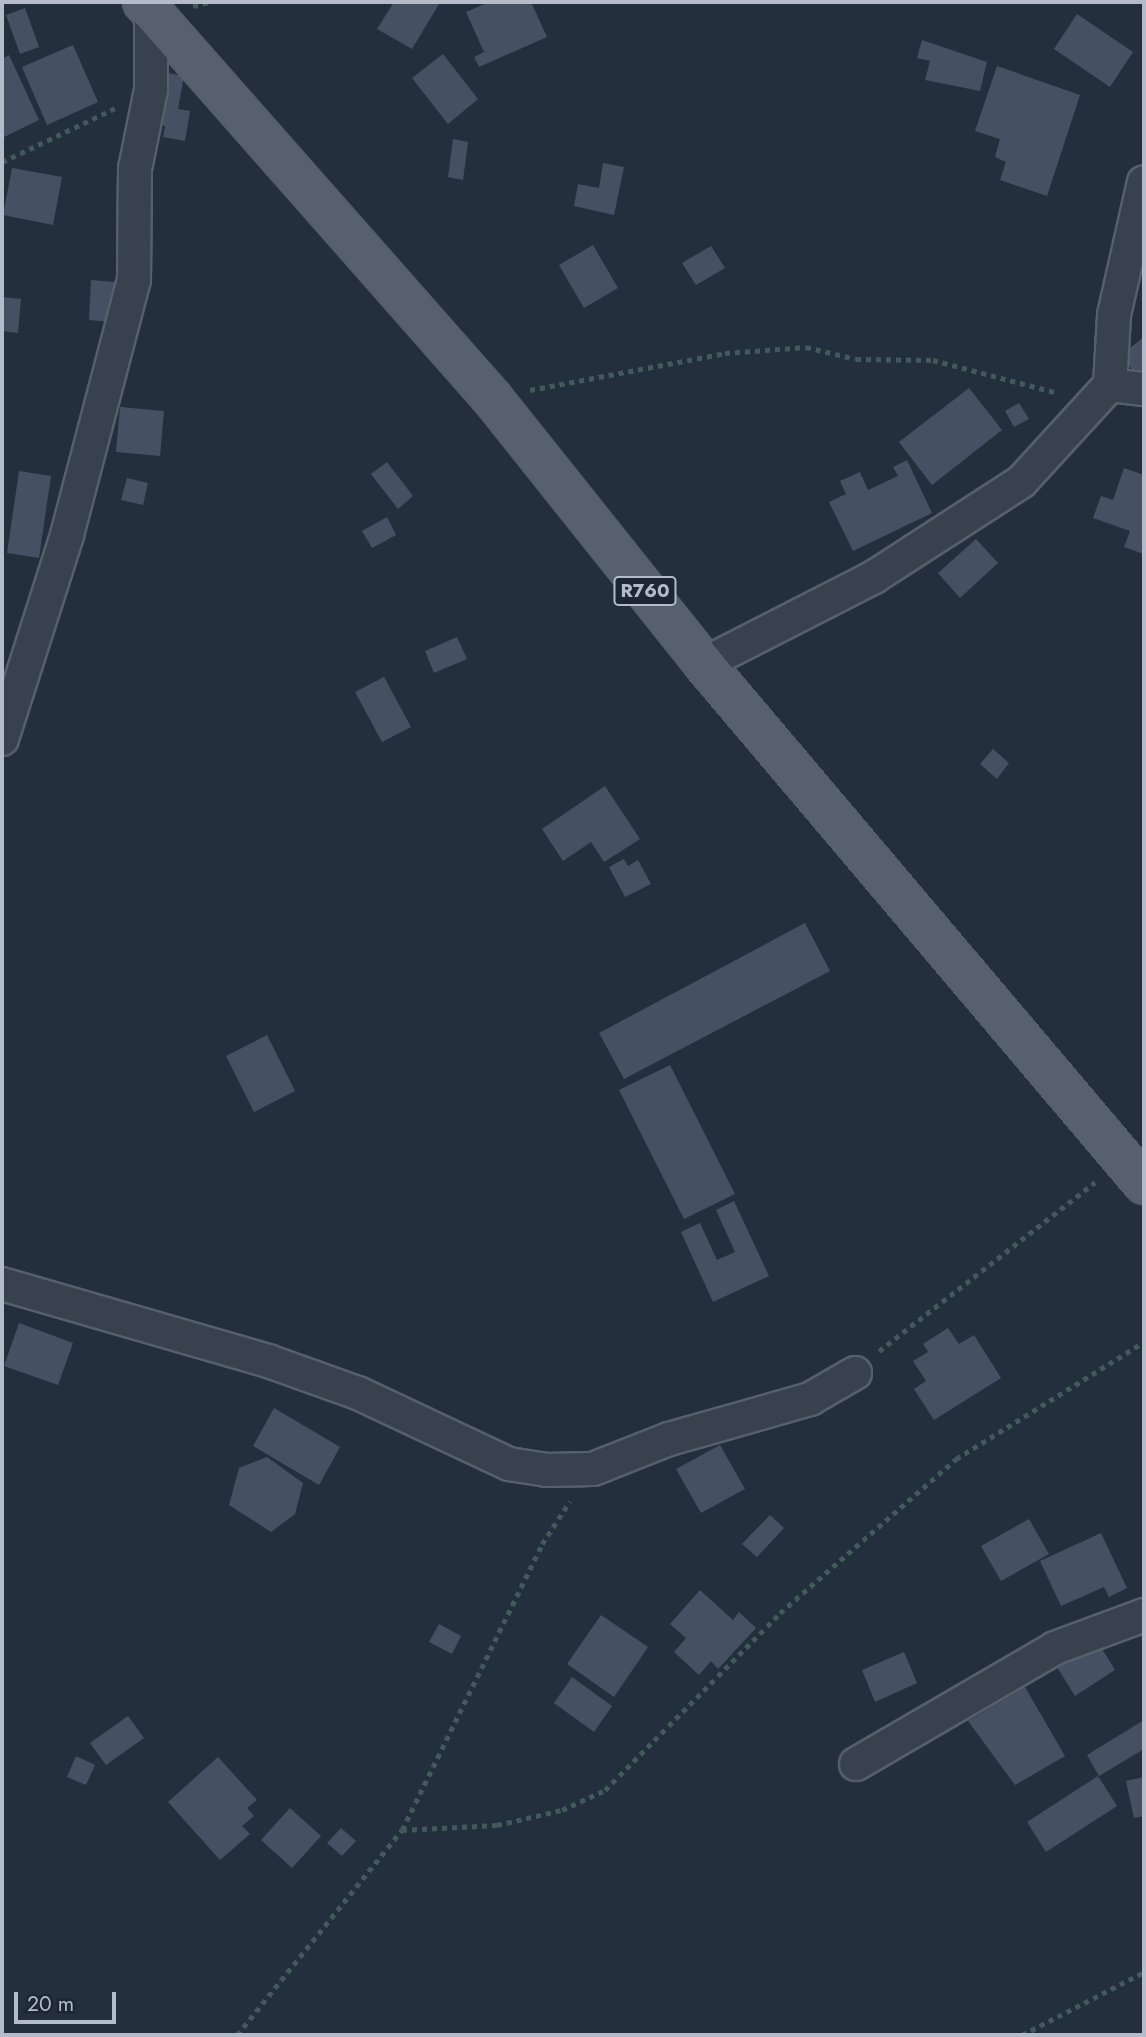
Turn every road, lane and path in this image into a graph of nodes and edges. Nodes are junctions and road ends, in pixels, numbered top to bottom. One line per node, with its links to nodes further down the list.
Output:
1 (147, 10): 2 (street); 7 (main road, R760)
2 (151, 90): 3 (path); 9 (street)
3 (2, 162)
4 (1144, 182): 6 (street)
5 (1144, 389): 6 (street)
6 (1099, 394): 7 (path); 8 (street)
7 (492, 398): 8 (main road, R760)
8 (704, 664): 10 (main road, R760)
9 (2, 739)
10 (1134, 1172): 13 (path)
11 (2, 1284): 14 (street)
12 (1144, 1342): 17 (path)
13 (855, 1373): 14 (street)
14 (593, 1469): 17 (path)
15 (1144, 1615): 16 (street)
16 (856, 1764)
17 (402, 1829): 19 (path)
18 (1144, 1972): 20 (path)
19 (237, 2035)
20 (1023, 2035)

